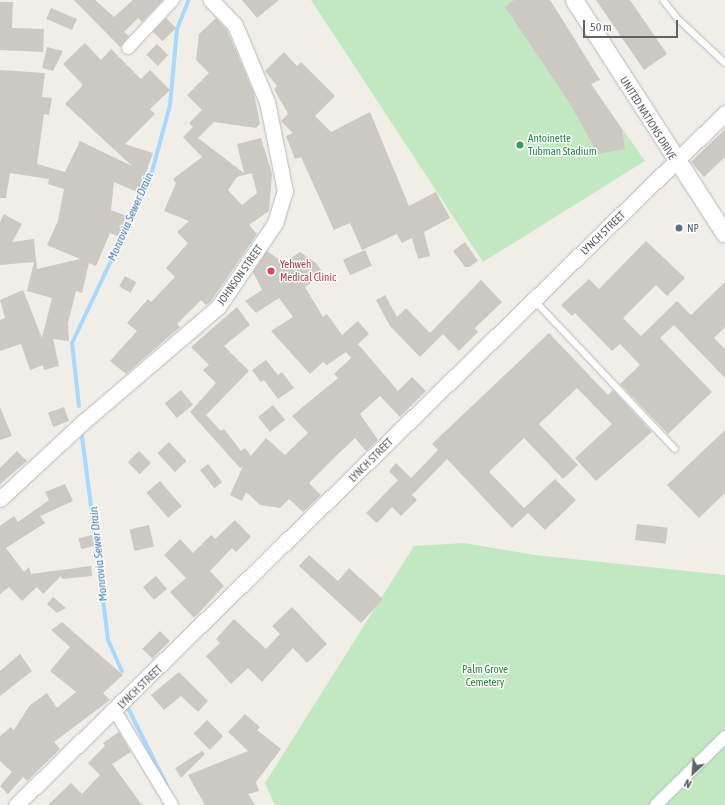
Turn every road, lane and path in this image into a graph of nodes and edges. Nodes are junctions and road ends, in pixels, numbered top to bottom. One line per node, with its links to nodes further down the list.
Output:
1 (173, 0): 5 (street)
2 (210, 0): 12 (street, JOHNSON STREET)
3 (574, 0): 8 (main road, UNITED NATIONS DRIVE)
4 (663, 0): 6 (lane)
5 (128, 48)
6 (725, 63)
7 (725, 113): 8 (street, LYNCH STREET)
8 (676, 162): 9 (main road, UNITED NATIONS DRIVE); 10 (street, LYNCH STREET)
9 (725, 234)
10 (534, 300): 11 (lane); 13 (street, LYNCH STREET)
11 (675, 449)
12 (0, 498)
13 (115, 711): 15 (street, LYNCH STREET); 16 (street)
14 (725, 738): 17 (street)
15 (16, 805)
16 (172, 805)
17 (656, 805)

